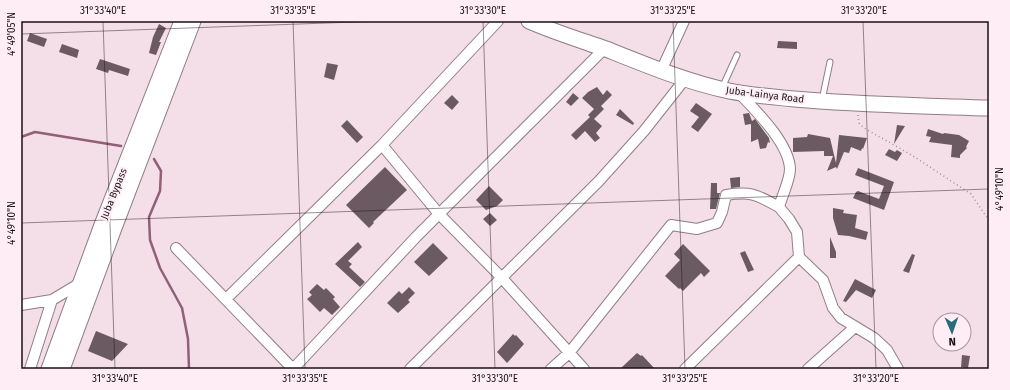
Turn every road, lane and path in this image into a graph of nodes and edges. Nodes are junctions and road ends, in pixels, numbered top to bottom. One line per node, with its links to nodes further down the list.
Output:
1 (182, 21): 23 (main road, Juba Bypass)
2 (193, 21): 31 (main road, Juba Bypass)
3 (498, 21): 16 (street)
4 (529, 21): 6 (main road, Juba-Lainya Road)
5 (684, 21): 9 (street)
6 (604, 49): 9 (main road, Juba-Lainya Road); 18 (street)
7 (737, 55): 11 (lane)
8 (830, 62): 13 (lane)
9 (661, 71): 10 (main road, Juba-Lainya Road)
10 (684, 79): 11 (main road, Juba-Lainya Road); 22 (street)
11 (721, 89): 12 (main road, Juba-Lainya Road)
12 (739, 93): 13 (main road, Juba-Lainya Road); 17 (street)
13 (822, 101): 14 (main road, Juba-Lainya Road)
14 (859, 103): 15 (main road, Juba-Lainya Road); 19 (path)
15 (989, 108)
16 (382, 145): 18 (street); 24 (street)
17 (779, 207): 21 (street); 28 (street)
18 (440, 214): 22 (street); 32 (street)
19 (989, 218)
20 (176, 248): 24 (street)
21 (799, 257): 27 (street); 36 (street)
22 (501, 277): 28 (street); 33 (street)
23 (82, 282): 25 (street); 30 (main road, Juba Bypass)
24 (226, 299): 32 (street)
25 (52, 300): 26 (street); 29 (street)
26 (21, 305)
27 (855, 327): 37 (street); 38 (street)
28 (569, 353): 34 (street); 35 (street)
29 (30, 369)
30 (49, 369)
31 (62, 369)
32 (293, 369)
33 (410, 369)
34 (550, 369)
35 (584, 369)
36 (685, 369)
37 (808, 369)
38 (898, 369)

